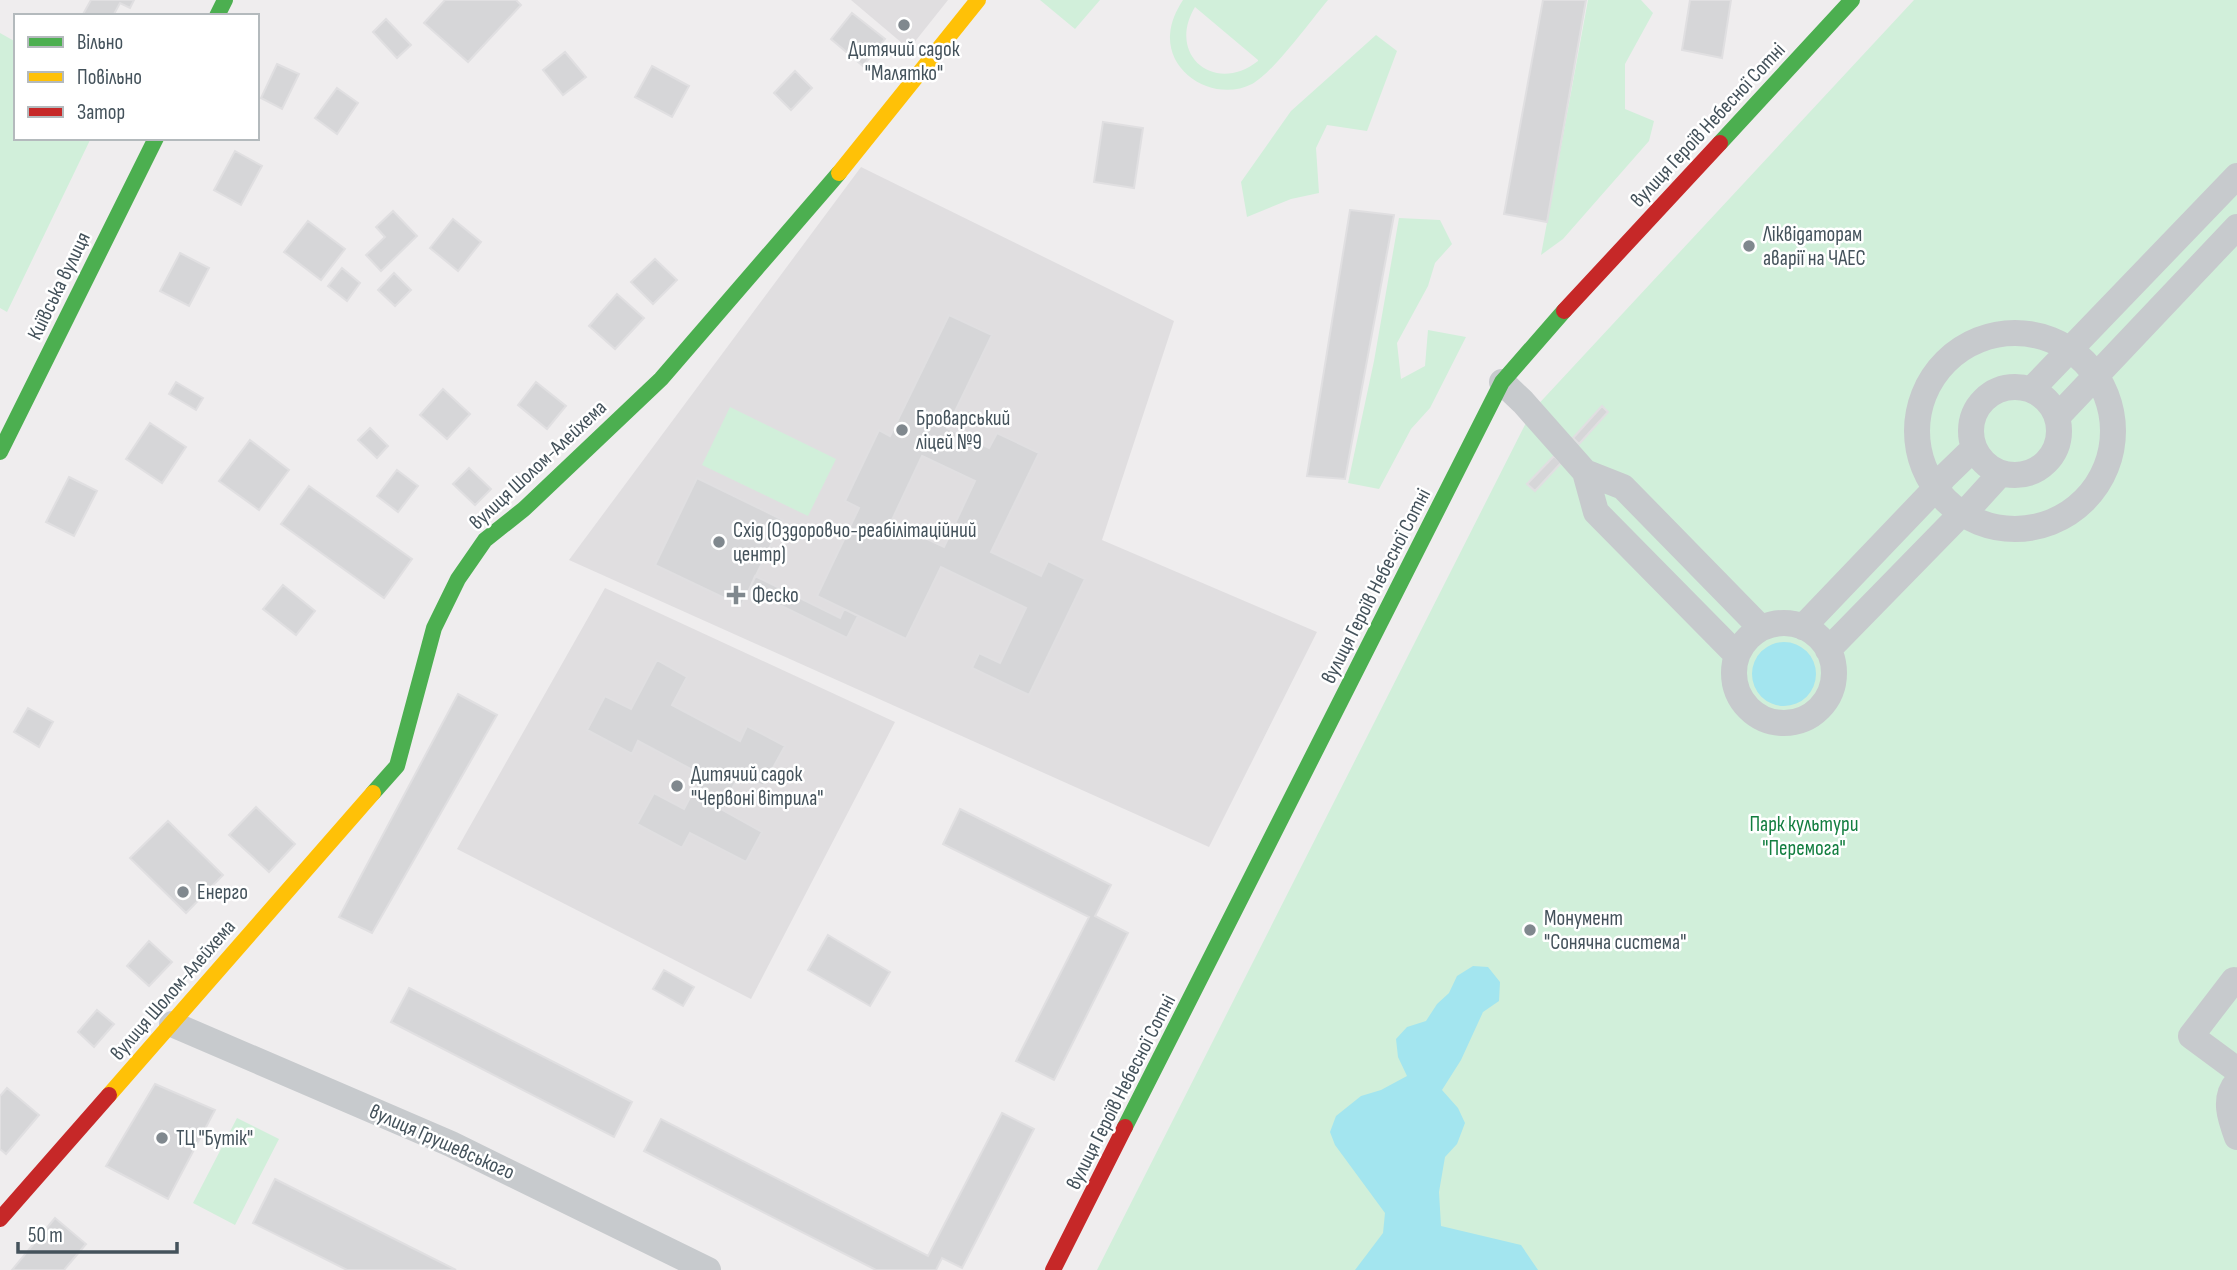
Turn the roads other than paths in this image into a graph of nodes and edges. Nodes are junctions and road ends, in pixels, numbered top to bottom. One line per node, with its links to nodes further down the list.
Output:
1 (978, 0): 22 (street, вулиця Шолом-Алейхема)
2 (1852, 0): 8 (street, вулиця Героїв Небесної Сотні)
3 (155, 140): 12 (street, Київська вулиця)
4 (2237, 176): 6 (street)
5 (2237, 227): 7 (street)
6 (2070, 350): 7 (street); 9 (street); 15 (street)
7 (2096, 375): 10 (street); 16 (street)
8 (1502, 383): 13 (street); 28 (street, вулиця Героїв Небесної Сотні)
9 (2031, 390): 10 (street); 11 (street)
10 (2057, 417): 14 (street)
11 (1973, 448): 14 (street); 15 (street)
12 (0, 452)
13 (1585, 472): 18 (street); 20 (street)
14 (2001, 473): 16 (street)
15 (1936, 489): 16 (street); 17 (street)
16 (1961, 514): 19 (street)
17 (1803, 627): 18 (street); 19 (street)
18 (1761, 628): 20 (street)
19 (1828, 650): 20 (street)
20 (1737, 655)
21 (2237, 984): 23 (street)
22 (172, 1024): 26 (street, вулиця Шолом-Алейхема); 27 (street, вулиця Грушевського)
23 (2237, 1070)
24 (2237, 1082): 25 (street)
25 (2237, 1137)
26 (0, 1219)
27 (708, 1270)
28 (1053, 1270)

